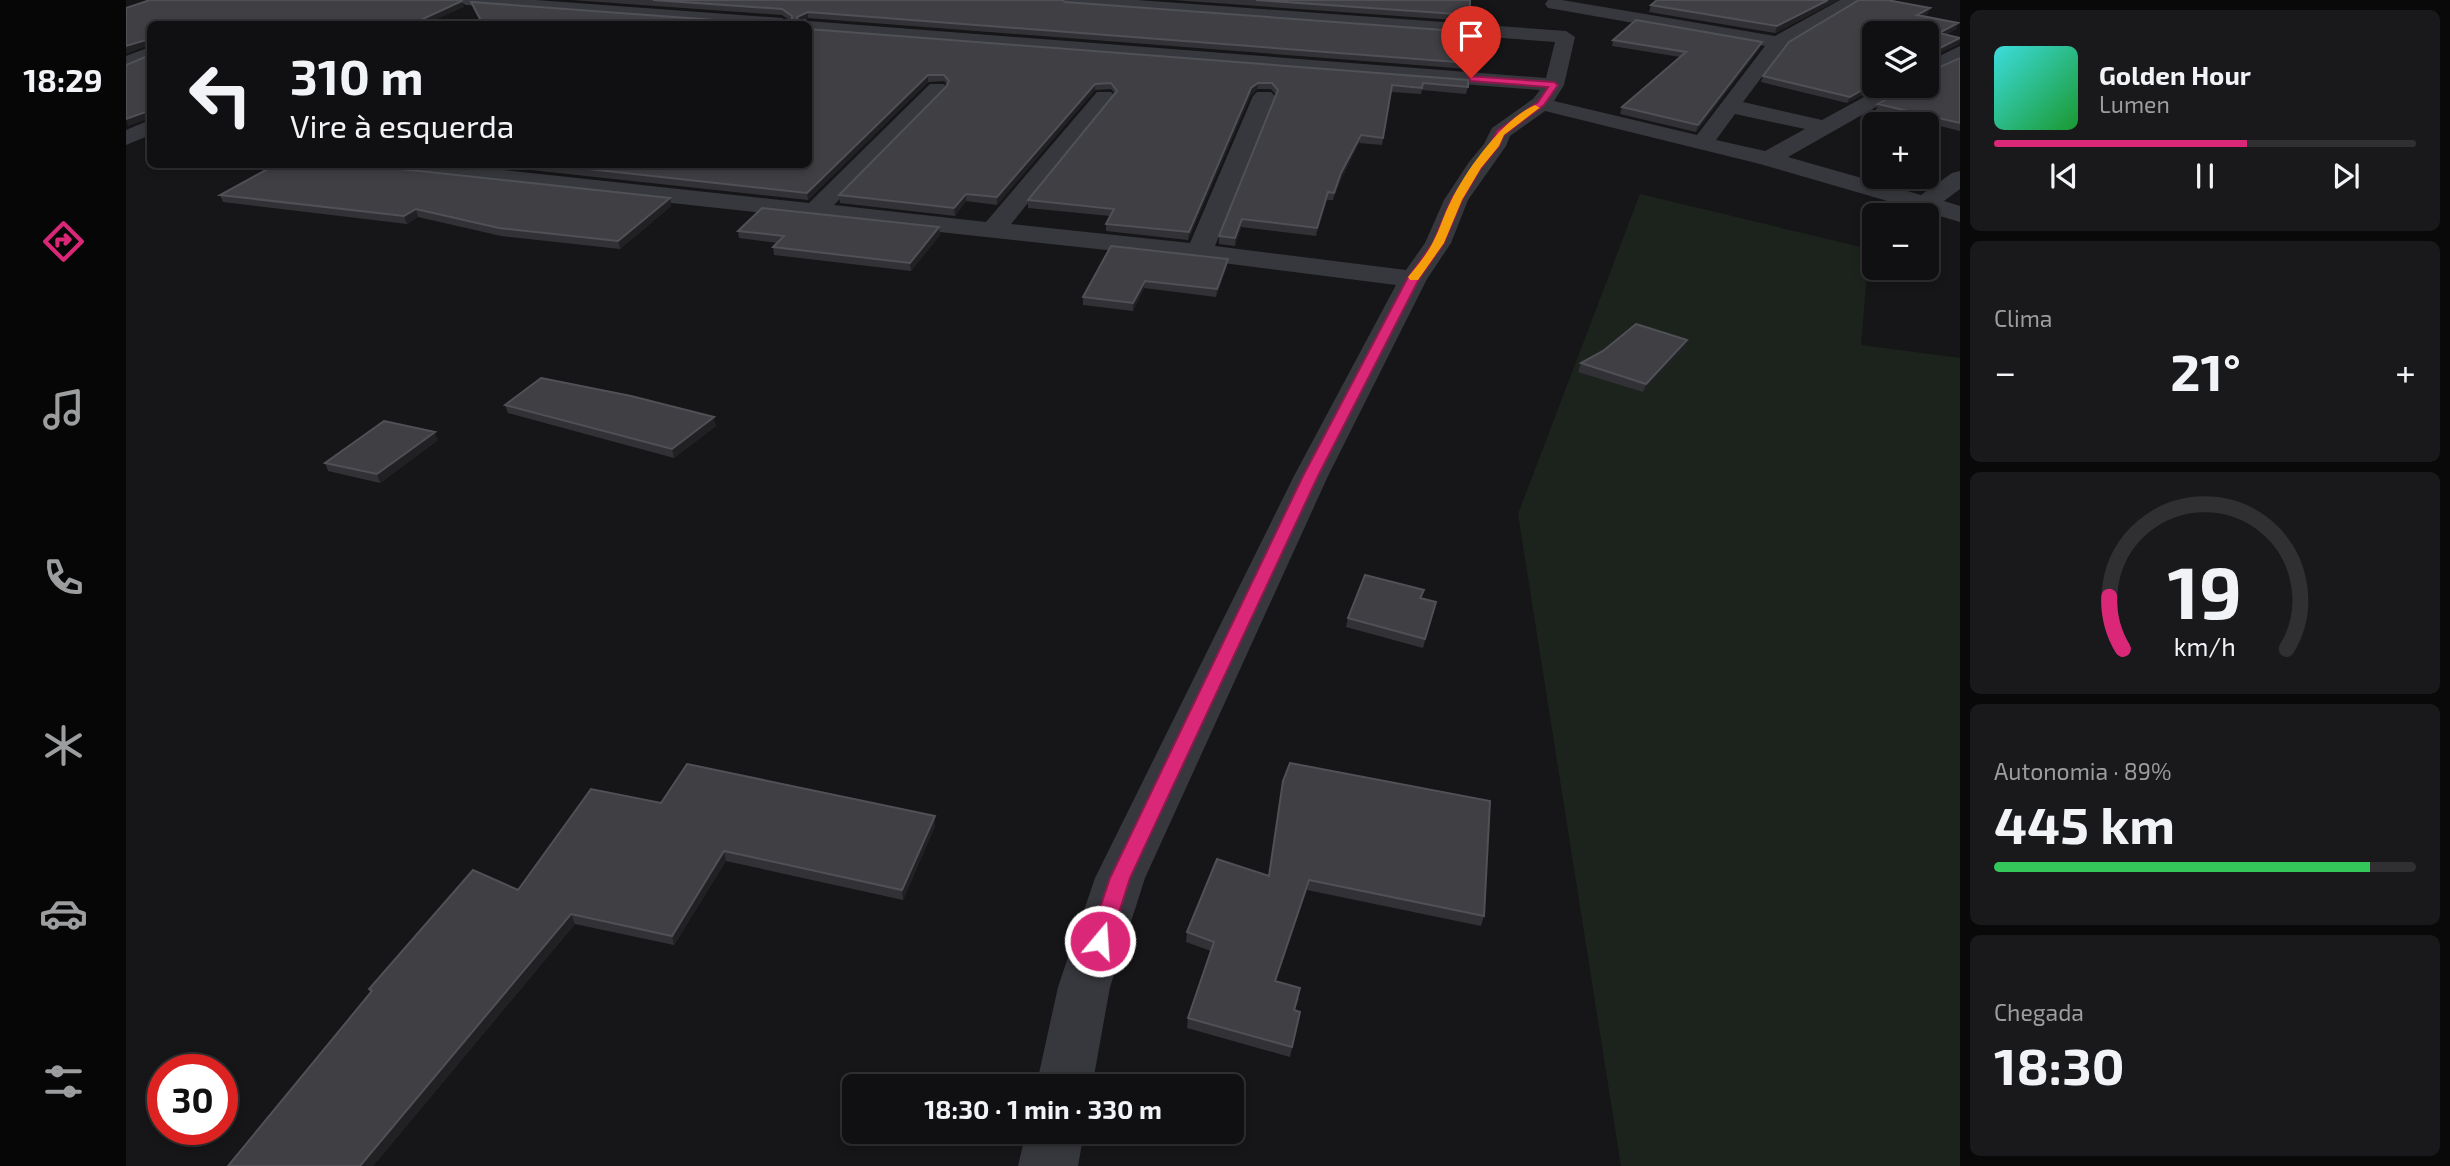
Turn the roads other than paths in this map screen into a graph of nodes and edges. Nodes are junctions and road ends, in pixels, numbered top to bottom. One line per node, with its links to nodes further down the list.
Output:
1 (466, 0): 5 (street)
2 (603, 0): 5 (street)
3 (1067, 0): 6 (street); 13 (street)
4 (1853, 0): 11 (street)
5 (582, 10): 7 (street); 8 (street)
6 (1557, 14): 11 (street); 19 (street)
7 (556, 21)
8 (693, 21)
9 (812, 27): 10 (street)
10 (831, 28): 12 (street); 13 (street)
11 (1778, 42): 23 (street)
12 (812, 43)
13 (1026, 44): 19 (street)
14 (1960, 52): 17 (street)
15 (147, 54): 16 (street)
16 (126, 63)
17 (1939, 64)
18 (937, 88): 37 (street)
19 (1547, 94): 28 (street); 41 (street)
20 (1104, 96): 39 (street)
21 (1265, 96): 40 (street)
22 (1877, 98): 24 (street)
23 (1730, 106): 24 (street); 28 (street)
24 (1825, 127): 29 (street)
25 (147, 128): 26 (street)
26 (126, 138): 27 (street)
27 (147, 141)
28 (1702, 143): 29 (street)
29 (1768, 159): 34 (street)
30 (456, 168): 33 (street)
31 (647, 171): 33 (street)
32 (1960, 178): 35 (street)
33 (622, 191): 37 (street)
34 (1916, 203)
35 (1926, 203)
36 (1939, 209): 38 (street)
37 (814, 212): 39 (street)
38 (1960, 214)
39 (993, 230): 40 (street)
40 (1199, 252): 41 (street)
41 (1413, 279): 42 (street)
42 (1067, 1074)
43 (1053, 1144): 44 (street)
44 (1048, 1166)

